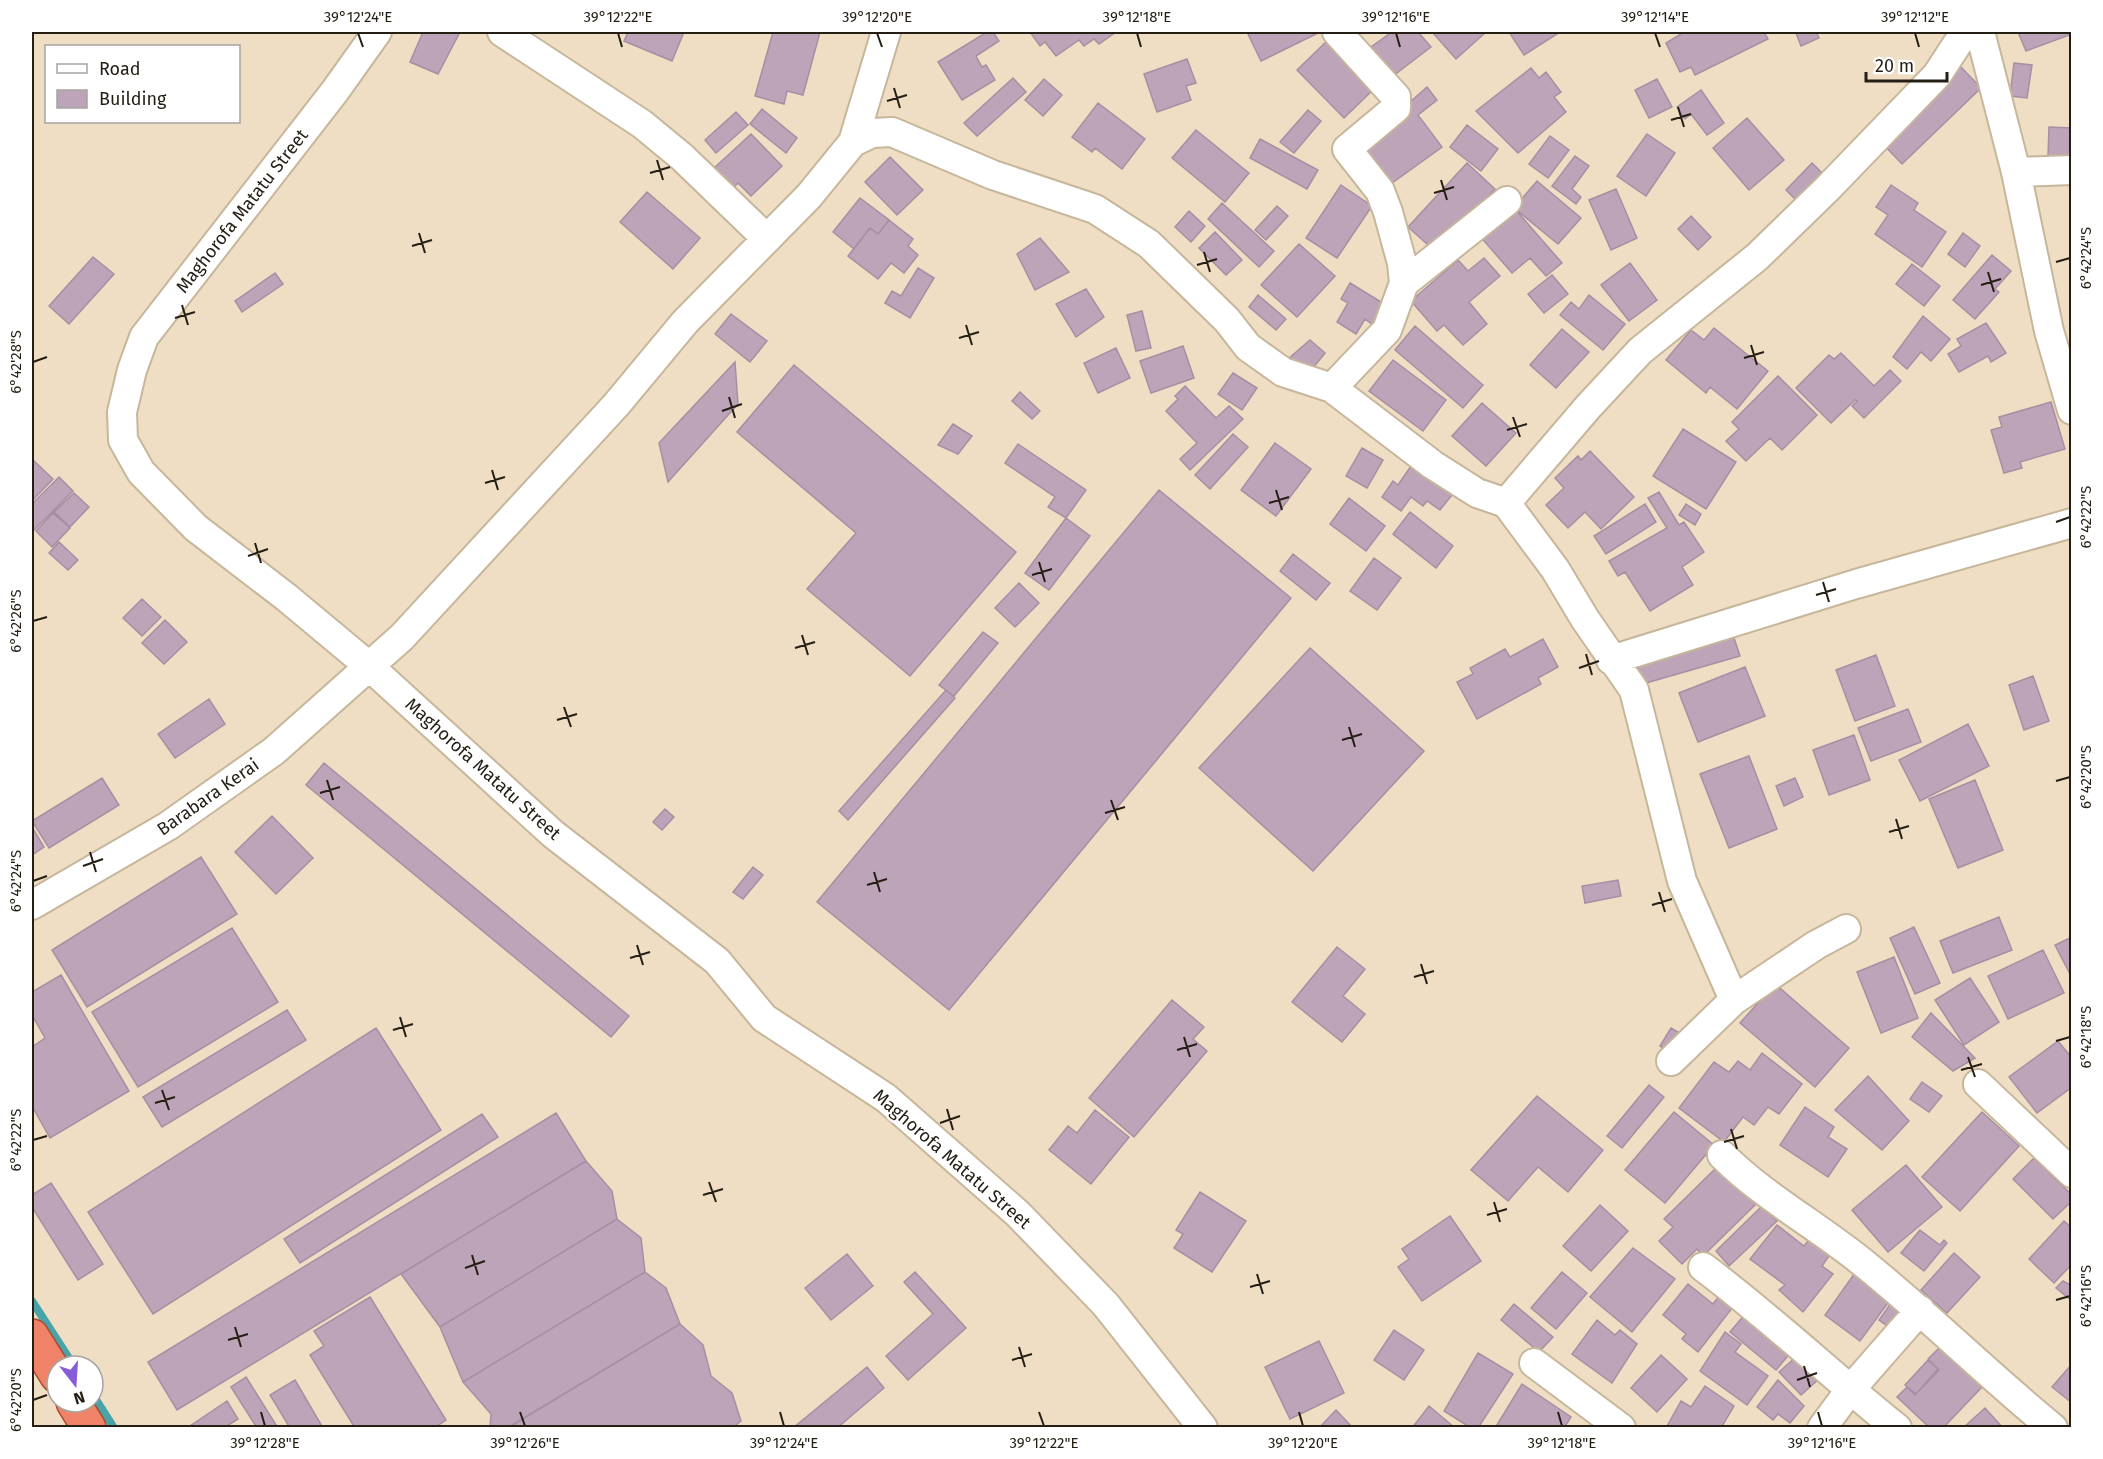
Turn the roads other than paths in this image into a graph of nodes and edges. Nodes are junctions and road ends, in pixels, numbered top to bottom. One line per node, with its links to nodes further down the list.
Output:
1 (377, 32): 18 (street, Maghorofa Matatu Street)
2 (502, 32): 11 (street)
3 (886, 32): 7 (street)
4 (1337, 32): 12 (street)
5 (1965, 32): 15 (street)
6 (1980, 32): 9 (street)
7 (853, 142): 11 (street, Barabara Kerai); 13 (street)
8 (2072, 171): 9 (street)
9 (2016, 172): 14 (street)
10 (1508, 201): 12 (street)
11 (767, 239): 18 (street, Barabara Kerai)
12 (1404, 283): 13 (street)
13 (1332, 388): 15 (street)
14 (2072, 410)
15 (1506, 503): 17 (street)
16 (2072, 523): 17 (street)
17 (1611, 660): 21 (street)
18 (370, 667): 19 (street, Barabara Kerai); 34 (street, Maghorofa Matatu Street)
19 (32, 905)
20 (1846, 929): 21 (street)
21 (1734, 1000): 22 (street)
22 (1671, 1061)
23 (1978, 1084): 25 (street)
24 (1722, 1155): 27 (street)
25 (2072, 1173)
26 (1703, 1267): 31 (street)
27 (1920, 1310): 31 (street); 38 (street)
28 (32, 1336): 29 (highway)
29 (45, 1357)
30 (1534, 1363): 35 (street)
31 (1850, 1390): 36 (street); 37 (street)
32 (81, 1414): 33 (highway)
33 (90, 1428)
34 (1203, 1428)
35 (1621, 1428)
36 (1822, 1428)
37 (1897, 1428)
38 (2053, 1428)

